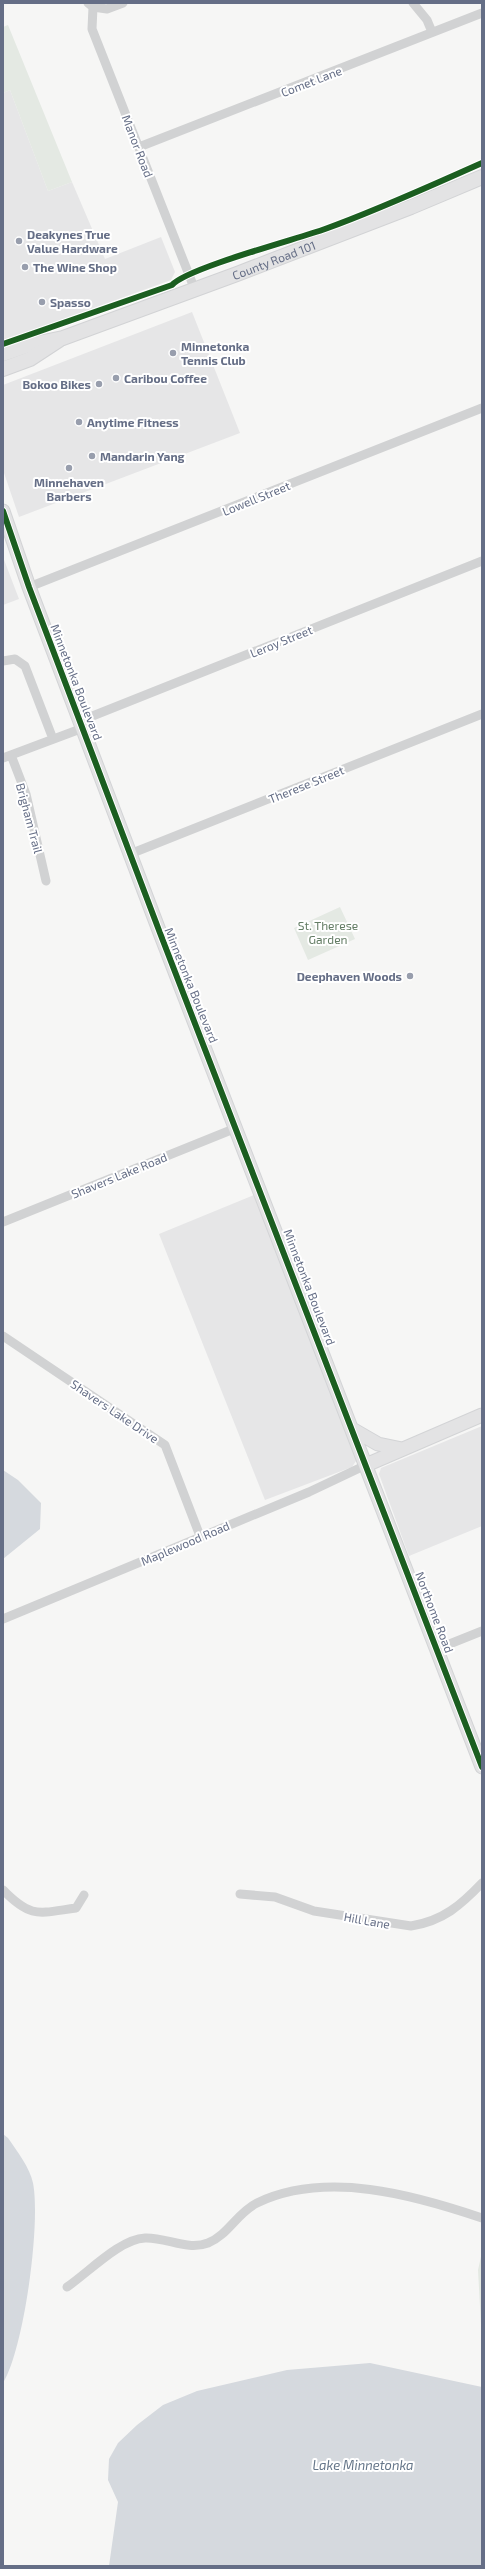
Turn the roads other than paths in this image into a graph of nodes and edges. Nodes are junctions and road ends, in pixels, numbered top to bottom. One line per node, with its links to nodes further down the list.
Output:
1 (123, 3): 3 (street)
2 (413, 3): 5 (street)
3 (90, 5): 6 (street, Manor Road)
4 (482, 13): 5 (street, Comet Lane)
5 (432, 32): 6 (street, Comet Lane)
6 (138, 147): 8 (street, Manor Road)
7 (482, 177): 8 (main road, County Road 101)
8 (195, 290): 9 (main road, County Road 101)
9 (63, 338): 10 (main road, County Road 101); 11 (main road, County Road 101)
10 (3, 354)
11 (3, 369)
12 (482, 408): 15 (street, Lowell Street)
13 (3, 511): 15 (street, Minnetonka Boulevard)
14 (482, 561): 18 (street, Leroy Street)
15 (29, 587): 18 (street, Minnetonka Boulevard)
16 (3, 661): 19 (street)
17 (482, 714): 21 (street, Therese Street)
18 (82, 724): 19 (street, Leroy Street); 21 (street, Minnetonka Boulevard)
19 (53, 739): 20 (street, Leroy Street)
20 (7, 757): 22 (street, Brigham Trail)
21 (130, 854): 23 (street, Minnetonka Boulevard)
22 (46, 881)
23 (236, 1128): 24 (street, Shavers Lake Road); 27 (street, Minnetonka Boulevard)
24 (3, 1222)
25 (3, 1336): 30 (street, Shavers Lake Drive)
26 (482, 1415): 28 (street)
27 (352, 1429): 28 (street); 29 (street, Minnetonka Boulevard)
28 (402, 1449): 29 (street)
29 (366, 1465): 30 (street, Maplewood Road); 33 (street, Northome Road)
30 (200, 1536): 31 (street, Maplewood Road)
31 (3, 1619)
32 (482, 1631): 33 (street)
33 (437, 1649): 34 (street, Northome Road)
34 (482, 1767)
35 (482, 1883): 37 (street, Hill Lane)
36 (3, 1890): 38 (street)
37 (240, 1894)
38 (84, 1895)
39 (482, 2218): 40 (street)
40 (67, 2287)

